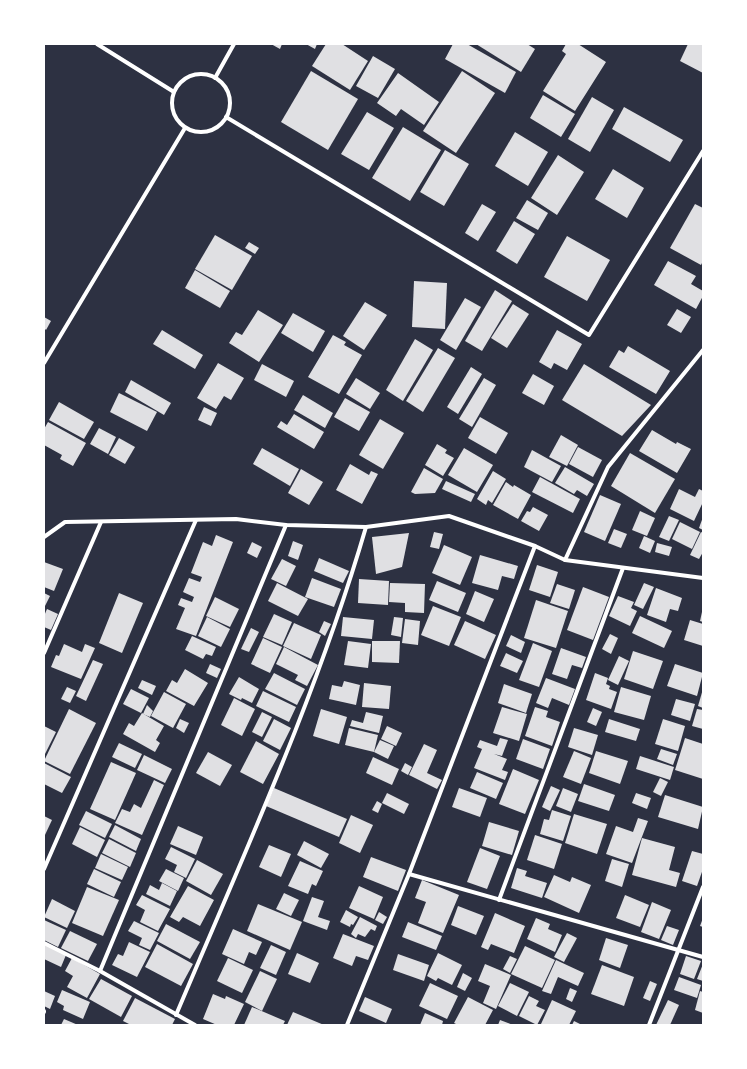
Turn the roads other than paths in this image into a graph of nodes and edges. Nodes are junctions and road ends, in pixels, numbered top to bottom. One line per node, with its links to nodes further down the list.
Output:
1 (97, 44): 4 (street)
2 (234, 44): 3 (street)
3 (215, 78): 4 (street); 5 (street)
4 (174, 92): 6 (street)
5 (226, 117): 6 (street); 7 (street)
6 (185, 128): 11 (street)
7 (703, 151)
8 (703, 350): 9 (street)
9 (698, 356): 10 (street); 18 (street)
10 (703, 359)
11 (44, 363)
12 (196, 520): 13 (street); 14 (street); 22 (street)
13 (101, 522): 16 (street); 21 (street)
14 (286, 525): 15 (street); 29 (street)
15 (366, 527): 17 (street); 30 (street)
16 (44, 537)
17 (535, 546): 18 (street); 23 (street)
18 (565, 560): 19 (street)
19 (623, 568): 20 (street); 25 (street)
20 (703, 578)
21 (44, 653)
22 (44, 869)
23 (409, 874): 25 (street); 32 (street)
24 (703, 887): 27 (street)
25 (499, 900): 27 (street)
26 (44, 943): 29 (street)
27 (679, 950): 28 (street); 33 (street)
28 (703, 957)
29 (100, 971): 30 (street)
30 (176, 1015): 31 (street)
31 (195, 1025)
32 (347, 1025)
33 (649, 1025)

